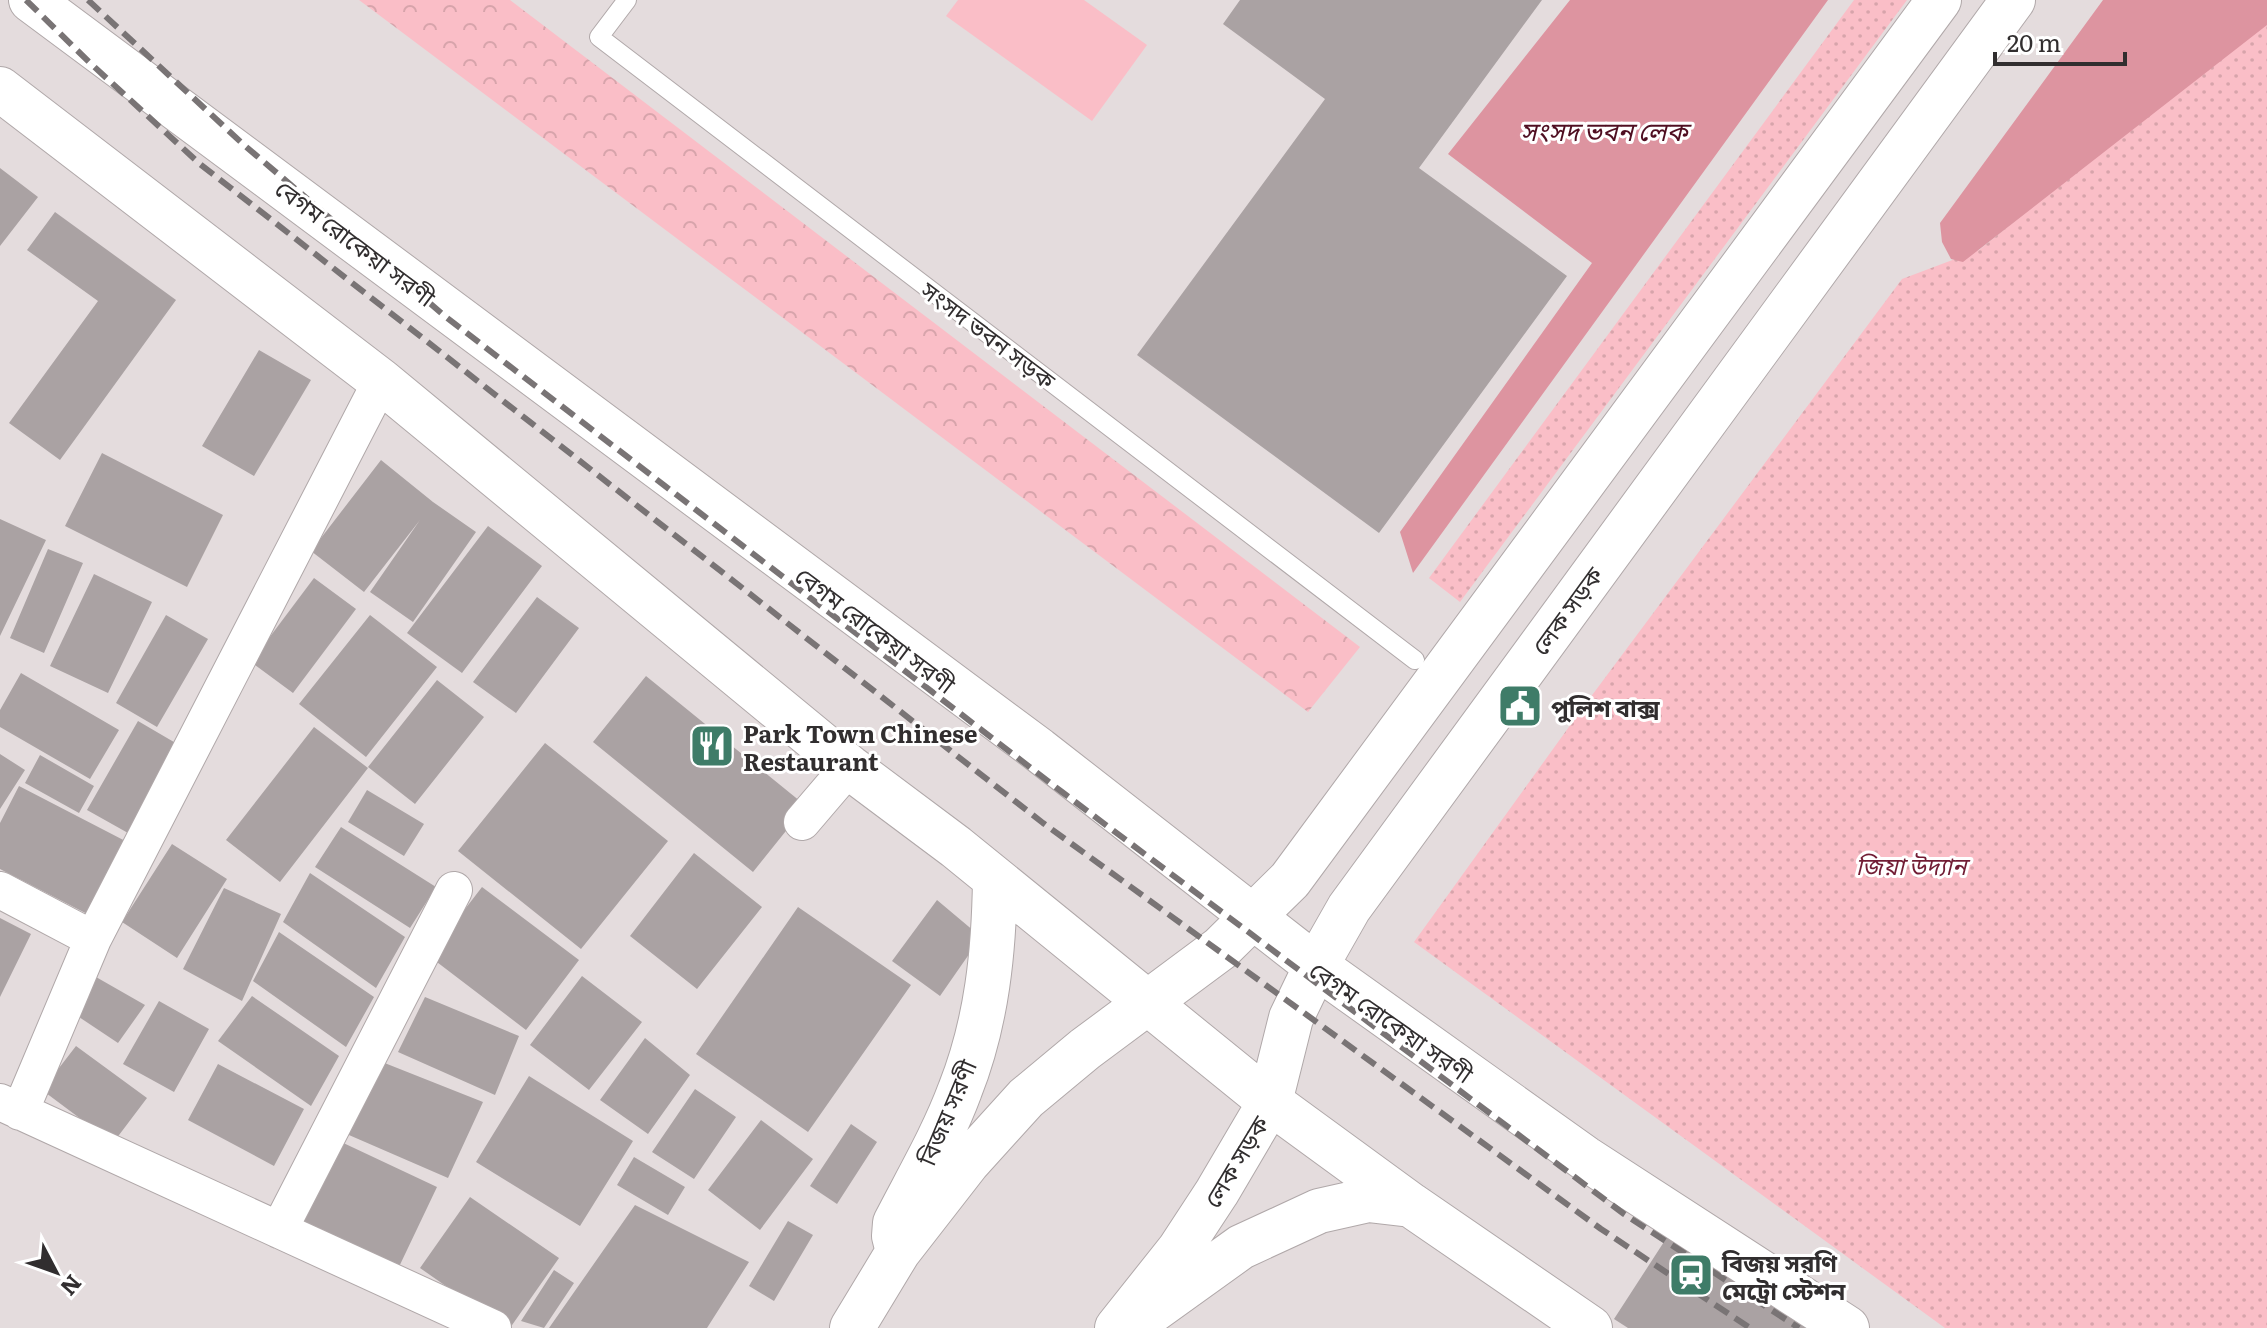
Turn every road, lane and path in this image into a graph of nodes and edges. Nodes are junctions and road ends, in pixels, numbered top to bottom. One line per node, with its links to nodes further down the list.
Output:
1 (31, 0): 13 (main road, বেগম রোকেয়া সরণী)
2 (627, 0): 7 (lane, সংসদ ভবন সড়ক)
3 (1939, 0): 13 (main road)
4 (2013, 0): 15 (main road, লেক সড়ক)
5 (0, 89): 6 (main road)
6 (381, 381): 8 (main road); 14 (street)
7 (1415, 660)
8 (849, 767): 9 (street); 10 (main road)
9 (802, 822)
10 (995, 879): 16 (main road); 21 (main road, বিজয় সরণী)
11 (0, 890): 14 (street)
12 (454, 890): 20 (street)
13 (1253, 919): 15 (main road, বেগম রোকেয়া সরণী); 16 (main road)
14 (93, 939): 18 (street)
15 (1316, 966): 17 (main road, লেক সড়ক); 27 (main road, বেগম রোকেয়া সরণী)
16 (1148, 1001): 17 (main road); 21 (main road)
17 (1270, 1102): 19 (main road); 24 (main road, লেক সড়ক)
18 (10, 1107): 20 (street)
19 (1411, 1205): 25 (main road); 26 (main road)
20 (279, 1230): 22 (street)
21 (898, 1252): 23 (main road, বিজয় সরণী)
22 (493, 1328)
23 (852, 1328)
24 (1117, 1328)
25 (1126, 1328)
26 (1590, 1328)
27 (1847, 1328)

